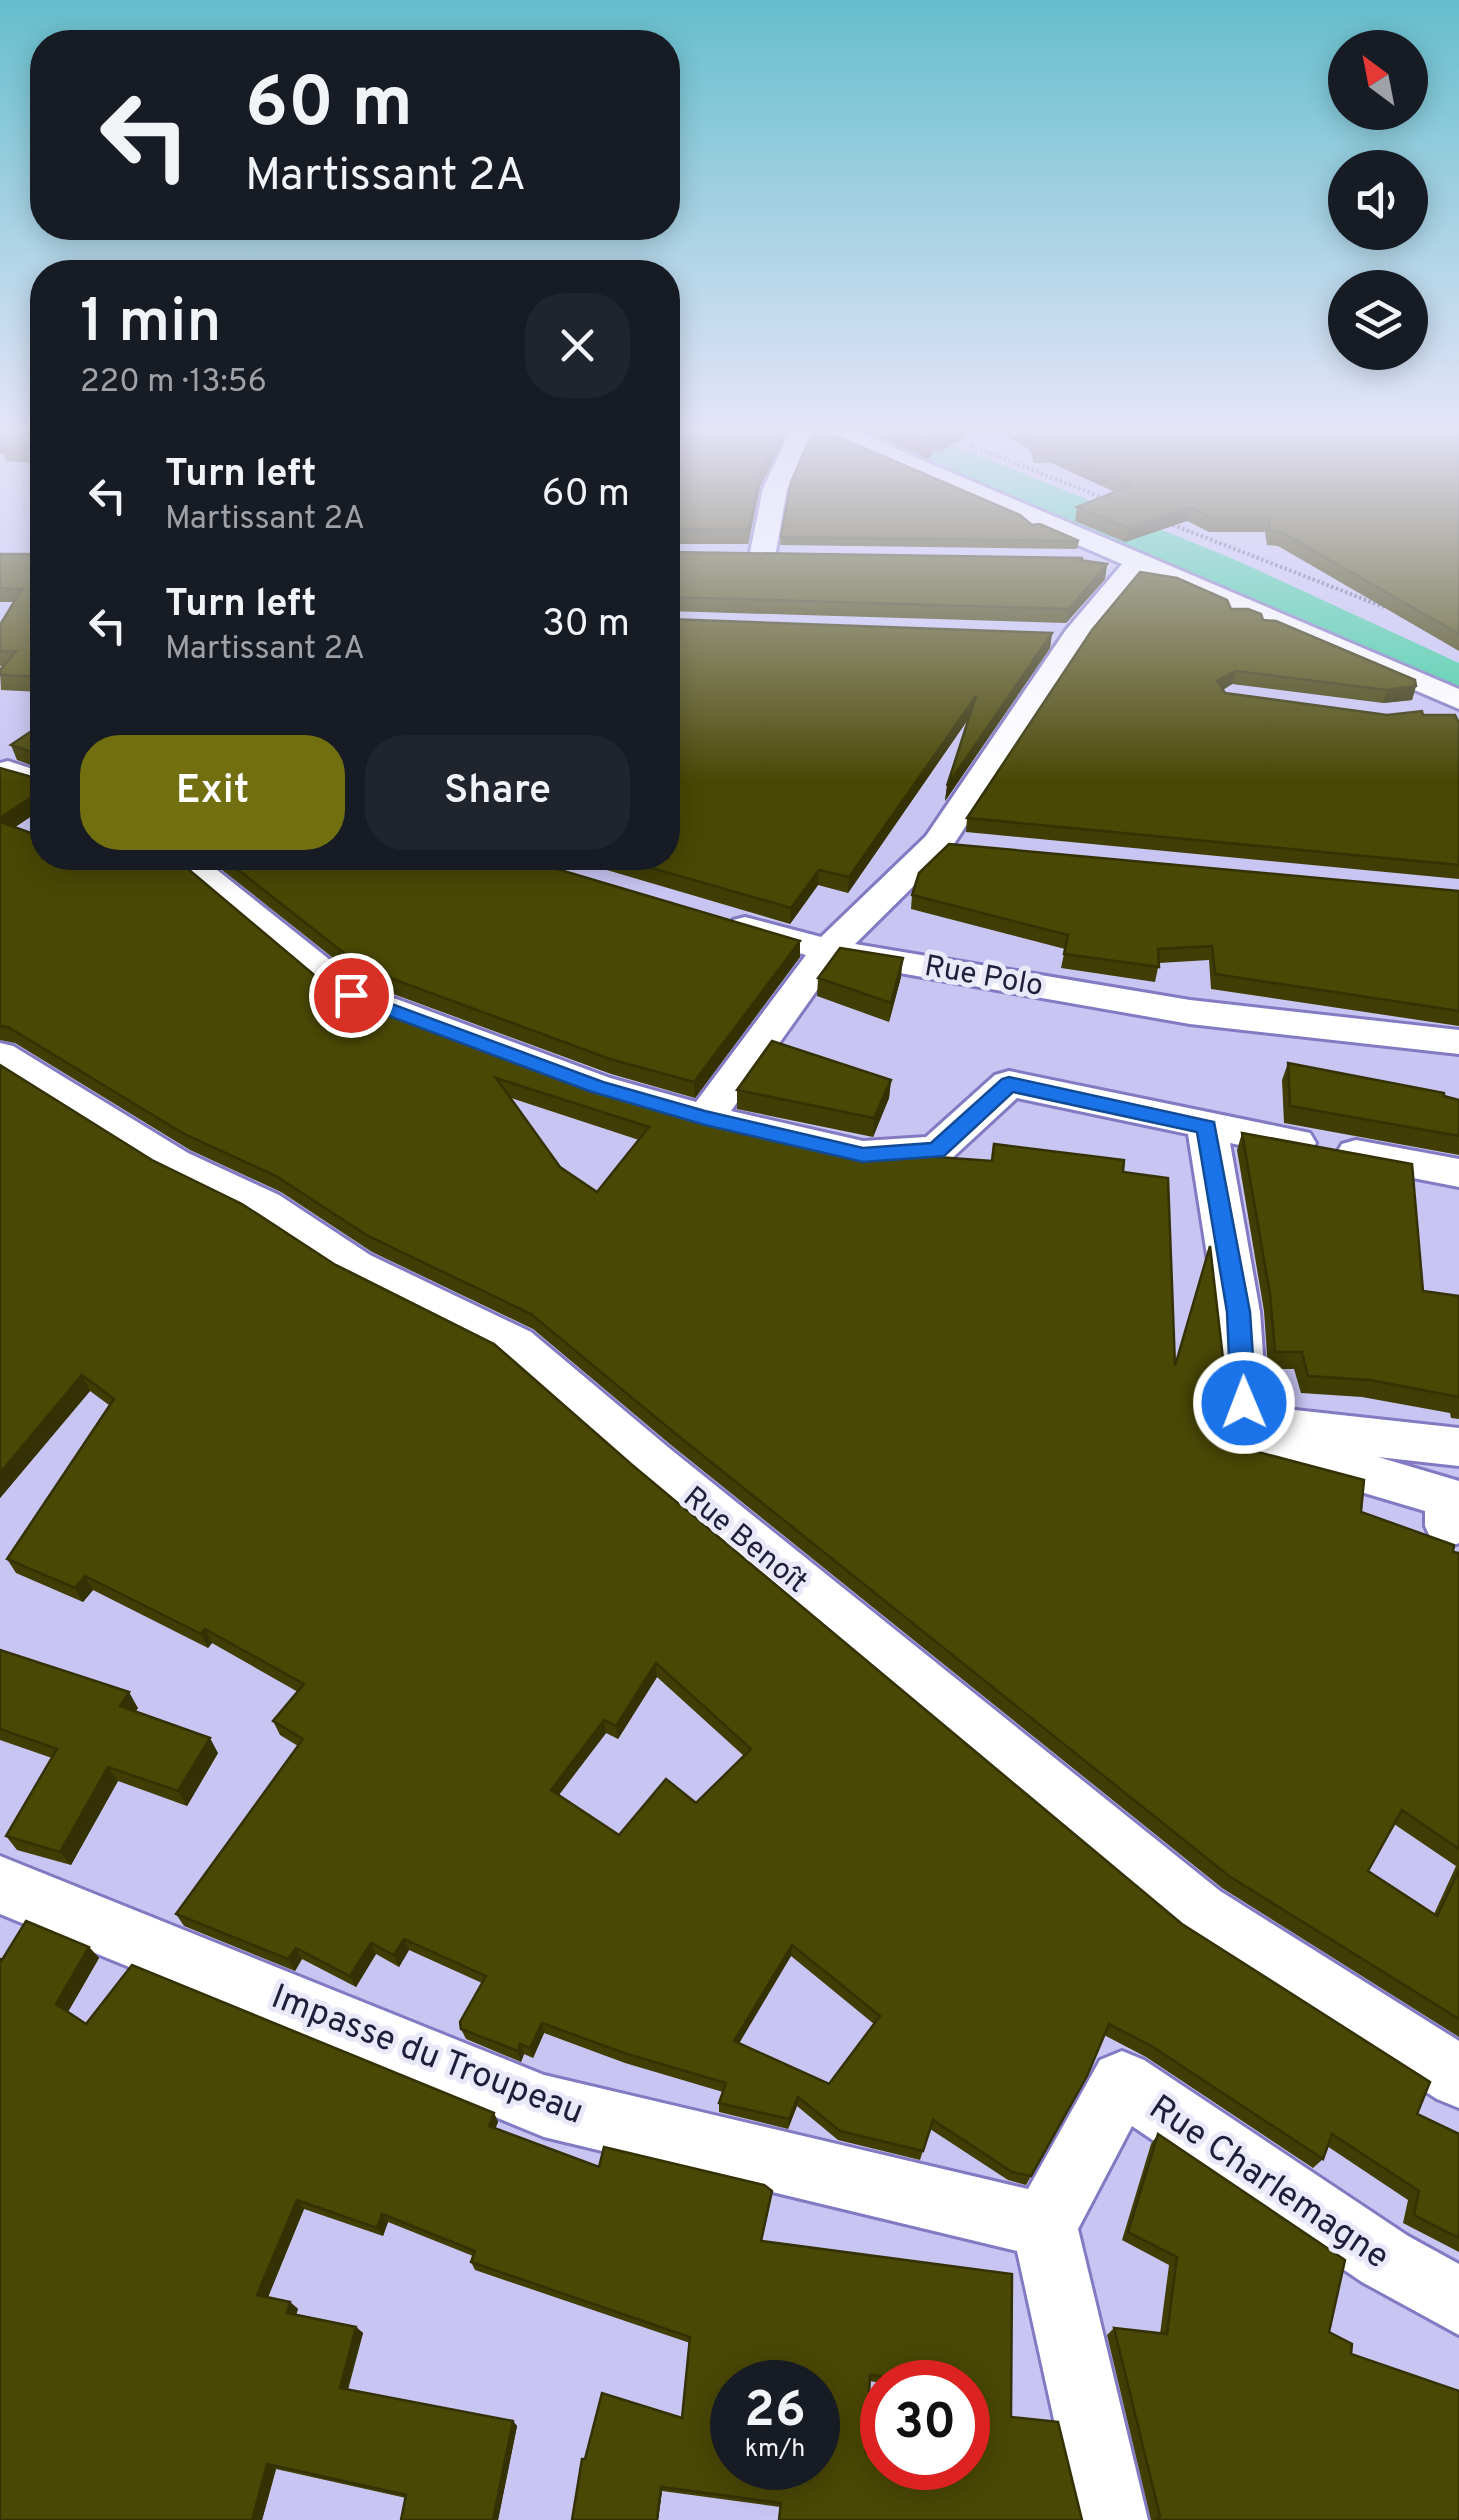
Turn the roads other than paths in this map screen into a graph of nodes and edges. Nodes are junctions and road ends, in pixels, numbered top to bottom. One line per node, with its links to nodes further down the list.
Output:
1 (764, 546): 3 (street)
2 (1102, 546): 5 (street)
3 (762, 557)
4 (1078, 560): 5 (street)
5 (1138, 561): 7 (street); 8 (street)
6 (1038, 634): 7 (street)
7 (1076, 636): 12 (street)
8 (1459, 704): 9 (street)
9 (1421, 712)
10 (8, 770): 11 (street)
11 (30, 778)
12 (938, 843): 13 (street); 16 (street)
13 (976, 847)
14 (197, 870): 19 (street)
15 (707, 916): 16 (street, Rue Polo)
16 (828, 950): 17 (street, Rue Polo); 19 (street)
17 (1459, 1042)
18 (0, 1055): 26 (street, Rue Benoît)
19 (705, 1118): 20 (street)
20 (1206, 1127): 21 (street); 22 (street)
21 (1459, 1173)
22 (1242, 1424): 23 (street); 24 (street)
23 (1459, 1447)
24 (1450, 1512)
25 (0, 1884): 27 (street, Impasse du Troupeau)
26 (1459, 2077)
27 (1044, 2225): 28 (street, Rue Charlemagne); 29 (street)
28 (1459, 2301)
29 (1112, 2520)

